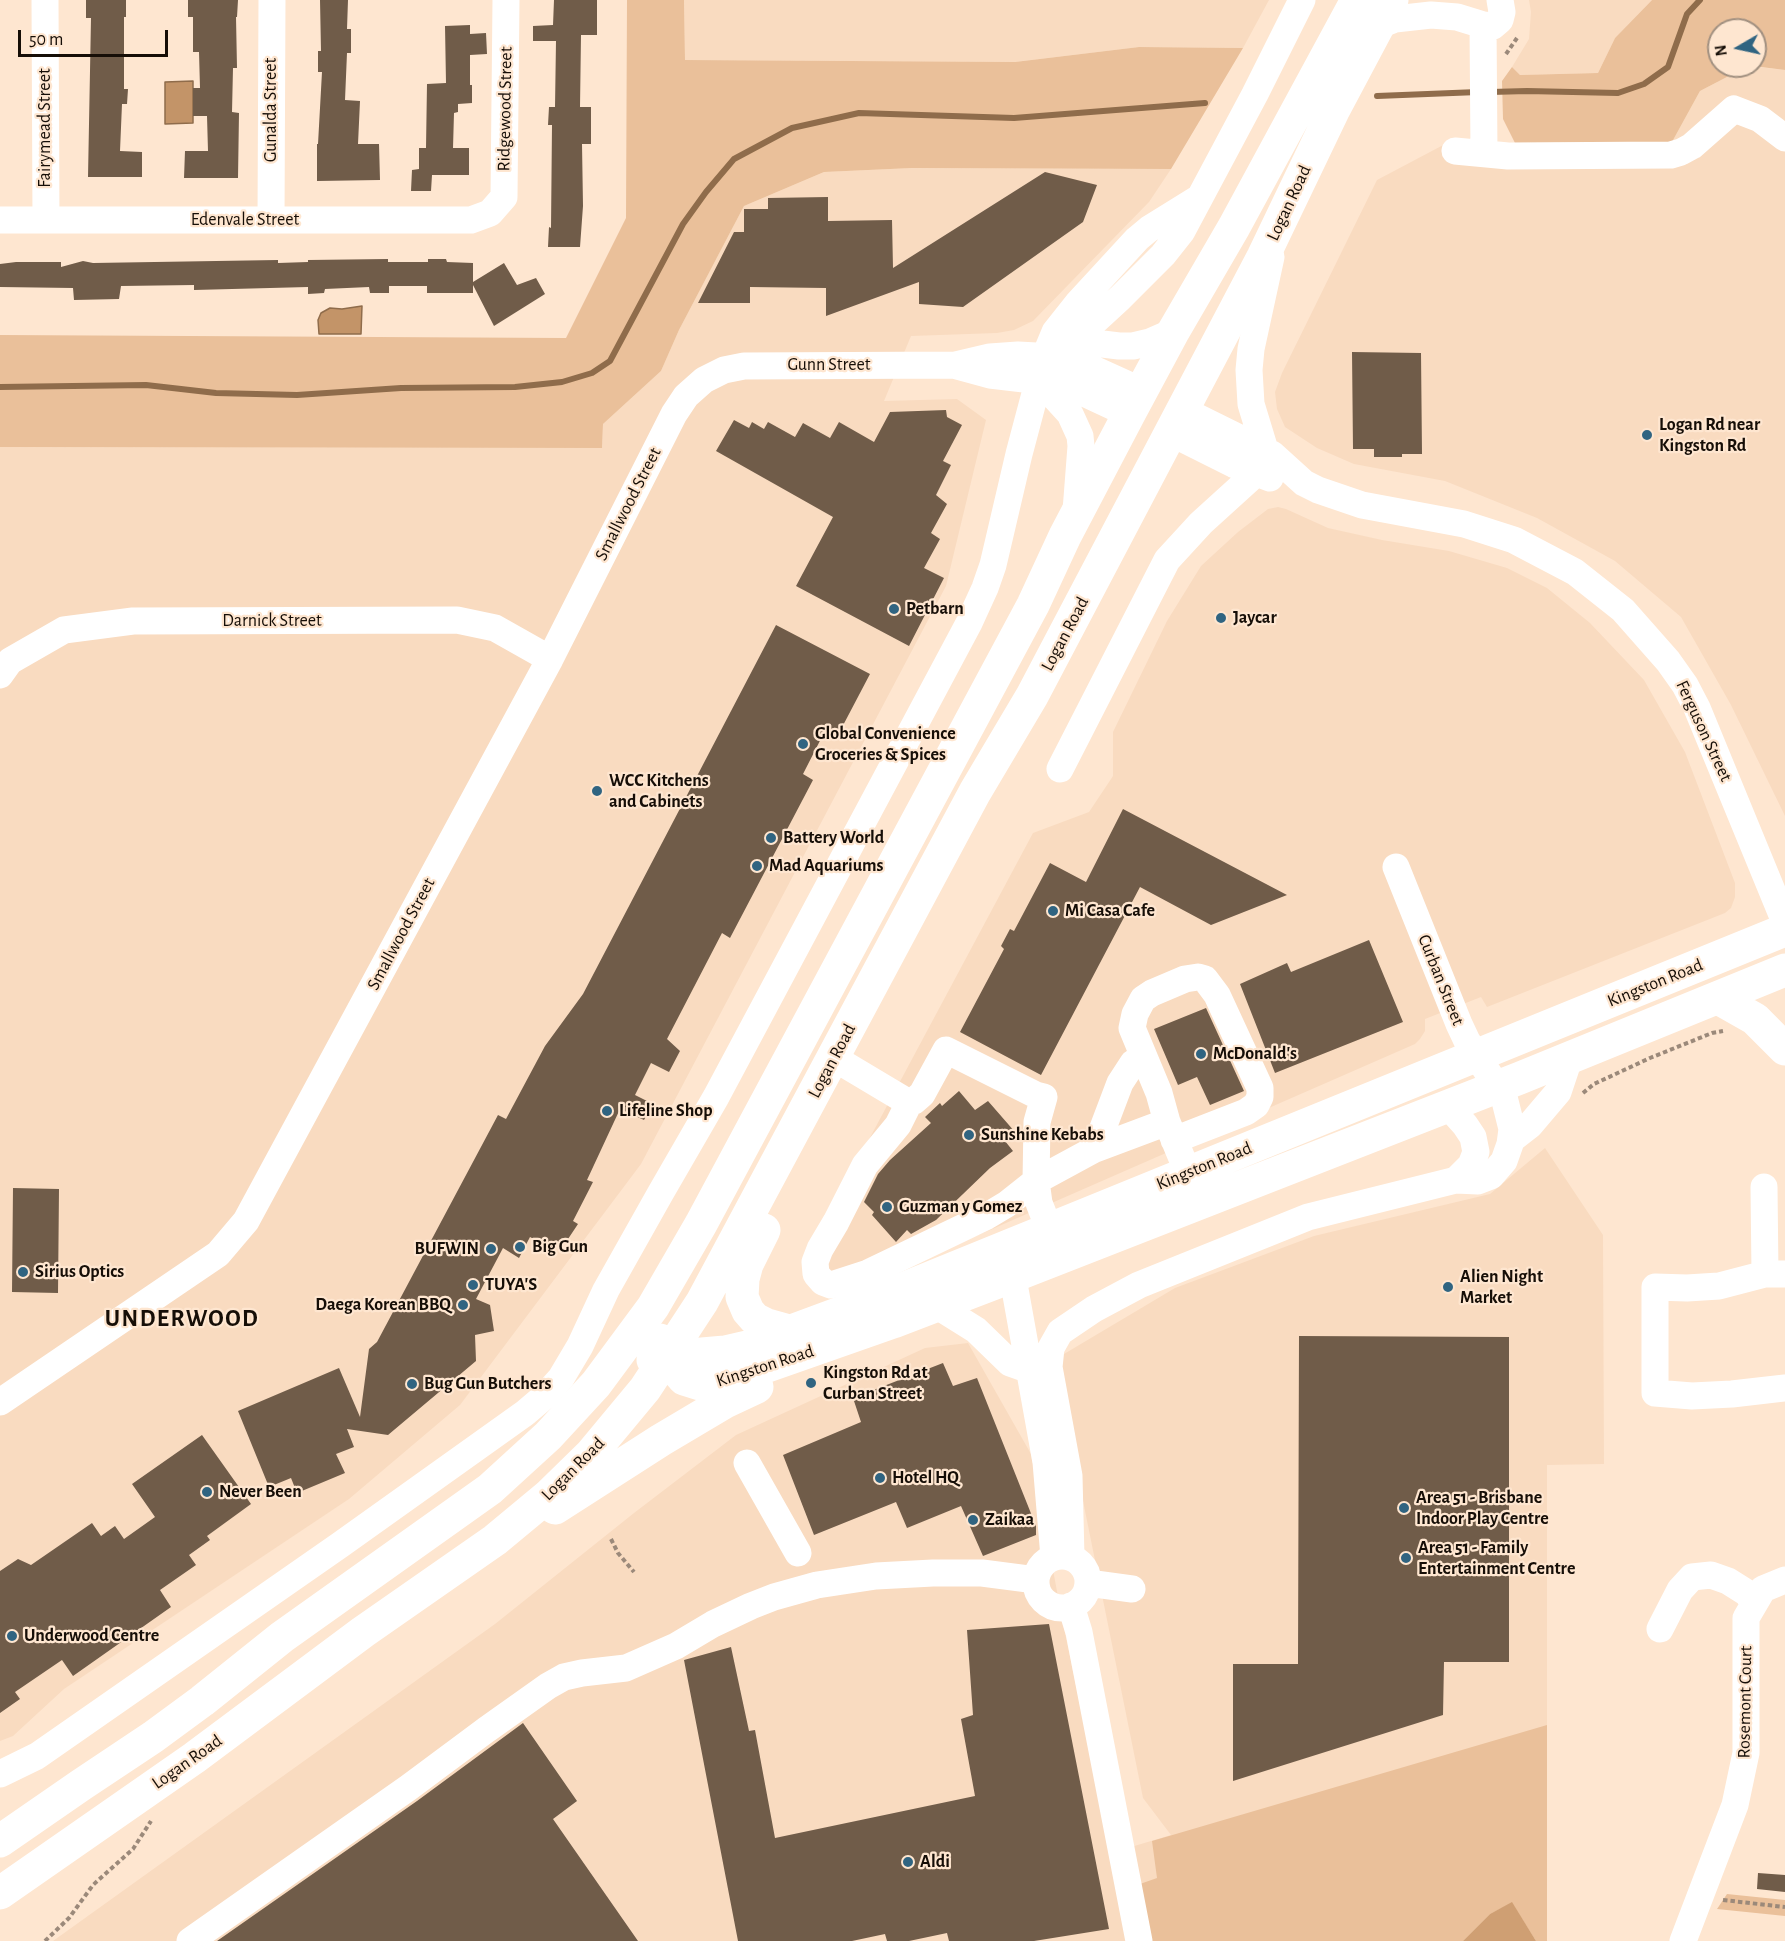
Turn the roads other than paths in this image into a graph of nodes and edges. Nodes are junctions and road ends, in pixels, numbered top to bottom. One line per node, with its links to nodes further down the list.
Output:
1 (45, 0): 15 (street, Fairymead Street)
2 (272, 0): 16 (street, Gunalda Street)
3 (506, 0): 13 (street, Ridgewood Street)
4 (1302, 0): 12 (street)
5 (1357, 0): 18 (main road, Logan Road)
6 (1500, 0): 8 (street)
7 (1385, 13): 8 (street); 17 (main road, Logan Road)
8 (1480, 16): 11 (street)
9 (1785, 138): 11 (street)
10 (1455, 151): 11 (street)
11 (1484, 153)
12 (1198, 198): 19 (street); 19 (street)
13 (490, 213): 16 (street, Edenvale Street)
14 (0, 220): 15 (street, Edenvale Street)
15 (45, 220): 16 (street, Edenvale Street)
16 (271, 220)
17 (1278, 228): 22 (main road, Logan Road); 23 (street)
18 (1173, 332): 19 (street); 21 (main road, Logan Road)
19 (1056, 359): 20 (street, Gunn Street); 21 (street, Gunn Street); 24 (street); 72 (street)
20 (704, 380): 25 (street, Smallwood Street)
21 (1135, 403): 22 (main road); 24 (main road, Logan Road)
22 (1177, 422): 23 (street, Ferguson Street); 36 (main road, Logan Road)
23 (1260, 462): 27 (street); 29 (street, Ferguson Street)
24 (1075, 516): 54 (main road, Logan Road)
25 (550, 659): 26 (street, Darnick Street); 60 (street, Smallwood Street)
26 (0, 675)
27 (1060, 769)
28 (1396, 867): 35 (street, Curban Street)
29 (1785, 922)
30 (1785, 930): 35 (main road, Kingston Road)
31 (1785, 970): 32 (main road, Kingston Road)
32 (1718, 998): 34 (main road); 37 (main road, Kingston Road)
33 (1139, 1048): 41 (street); 41 (street); 43 (street)
34 (1785, 1049)
35 (1477, 1055): 38 (street, Curban Street); 45 (main road, Kingston Road)
36 (834, 1058): 39 (street); 44 (main road, Logan Road)
37 (1569, 1059): 38 (main road, Kingston Road); 42 (street)
38 (1498, 1086): 40 (main road, Kingston Road); 42 (street, Curban Street)
39 (910, 1101): 47 (street); 52 (street)
40 (1448, 1106): 46 (street); 50 (main road, Kingston Road)
41 (1171, 1131): 43 (street); 45 (street)
42 (1512, 1139): 46 (street)
43 (1095, 1149): 47 (street)
44 (779, 1159): 55 (main road); 56 (main road, Logan Road)
45 (1188, 1173): 49 (main road, Kingston Road)
46 (1456, 1180): 64 (street)
47 (1036, 1181): 49 (street); 52 (street)
48 (1764, 1187): 51 (street)
49 (1050, 1231): 50 (main road, Kingston Road)
50 (1010, 1262): 52 (main road, Kingston Road); 53 (main road, Kingston Road); 57 (street)
51 (1775, 1274): 59 (street)
52 (880, 1298): 53 (main road, Kingston Road); 55 (main road, Kingston Road); 56 (main road, Kingston Road); 62 (main road)
53 (936, 1305): 57 (street)
54 (652, 1307): 56 (main road); 58 (main road, Logan Road)
55 (792, 1332): 56 (main road, Kingston Road)
56 (668, 1357): 58 (main road); 62 (main road, Logan Road)
57 (1030, 1370): 64 (street)
58 (596, 1384): 73 (main road, Logan Road)
59 (1785, 1388)
60 (2, 1397)
61 (747, 1463): 63 (street)
62 (495, 1540): 74 (main road, Logan Road)
63 (798, 1553)
64 (1063, 1557): 65 (street); 67 (street)
65 (1036, 1580): 70 (street); 75 (street)
66 (1785, 1580): 69 (street)
67 (1088, 1583): 68 (street); 70 (street)
68 (1132, 1589)
69 (1754, 1603): 71 (street); 77 (street, Rosemont Court)
70 (1071, 1606): 76 (street)
71 (1660, 1629)
72 (0, 1774)
73 (7, 1829)
74 (0, 1893)
75 (190, 1941)
76 (1139, 1941)
77 (1683, 1941)

